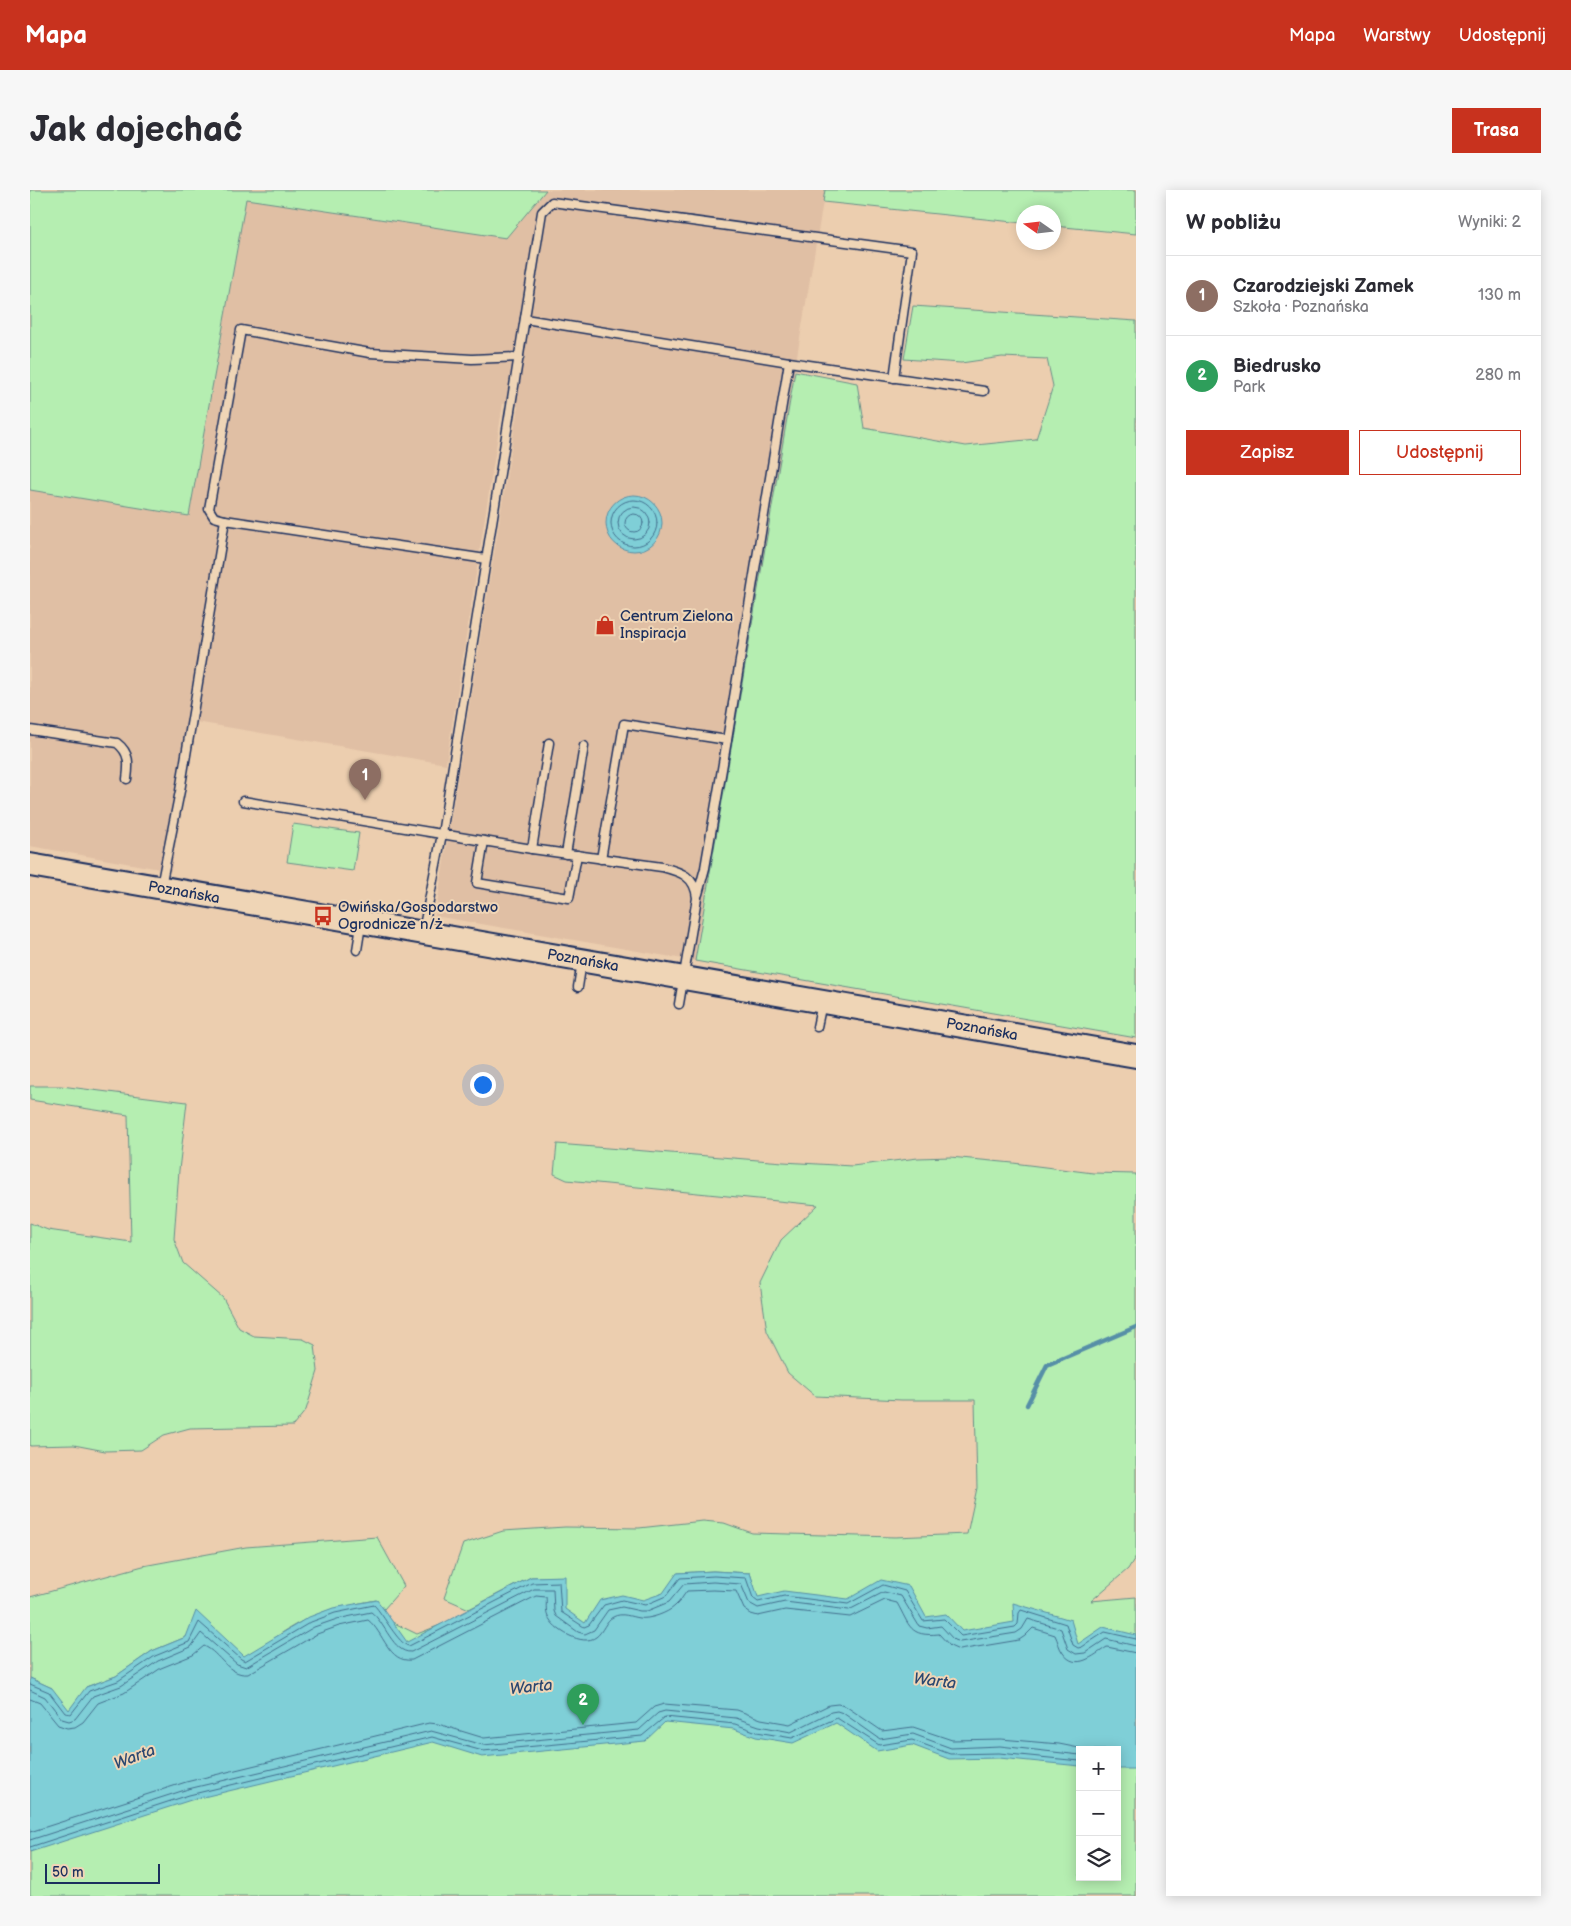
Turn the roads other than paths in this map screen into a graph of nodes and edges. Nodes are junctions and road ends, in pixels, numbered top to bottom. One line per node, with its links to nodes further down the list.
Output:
1 (525, 319): 2 (lane); 3 (lane); 4 (lane)
2 (519, 357): 6 (lane); 7 (lane)
3 (789, 362): 4 (lane); 9 (lane)
4 (894, 378): 5 (lane)
5 (984, 391)
6 (225, 520): 7 (lane); 21 (lane)
7 (486, 559): 14 (lane)
8 (30, 730): 12 (lane)
9 (727, 740): 19 (lane); 22 (lane)
10 (549, 743): 16 (lane)
11 (584, 746): 17 (lane)
12 (127, 779)
13 (243, 801): 14 (lane)
14 (442, 834): 15 (lane); 24 (lane)
15 (484, 841): 16 (lane); 18 (lane)
16 (532, 848): 17 (lane)
17 (566, 854): 18 (lane)
18 (577, 855): 19 (lane)
19 (601, 859): 22 (lane)
20 (30, 866): 21 (main road, Poznańska)
21 (160, 888): 23 (main road, Poznańska)
22 (697, 898): 27 (lane)
23 (362, 923): 24 (main road, Poznańska); 25 (lane)
24 (423, 933): 26 (main road, Poznańska)
25 (357, 950)
26 (582, 960): 27 (main road, Poznańska); 28 (lane)
27 (684, 978): 29 (main road, Poznańska); 30 (lane)
28 (578, 987)
29 (822, 1002): 31 (lane); 32 (main road, Poznańska)
30 (679, 1004)
31 (817, 1027)
32 (1136, 1056)

